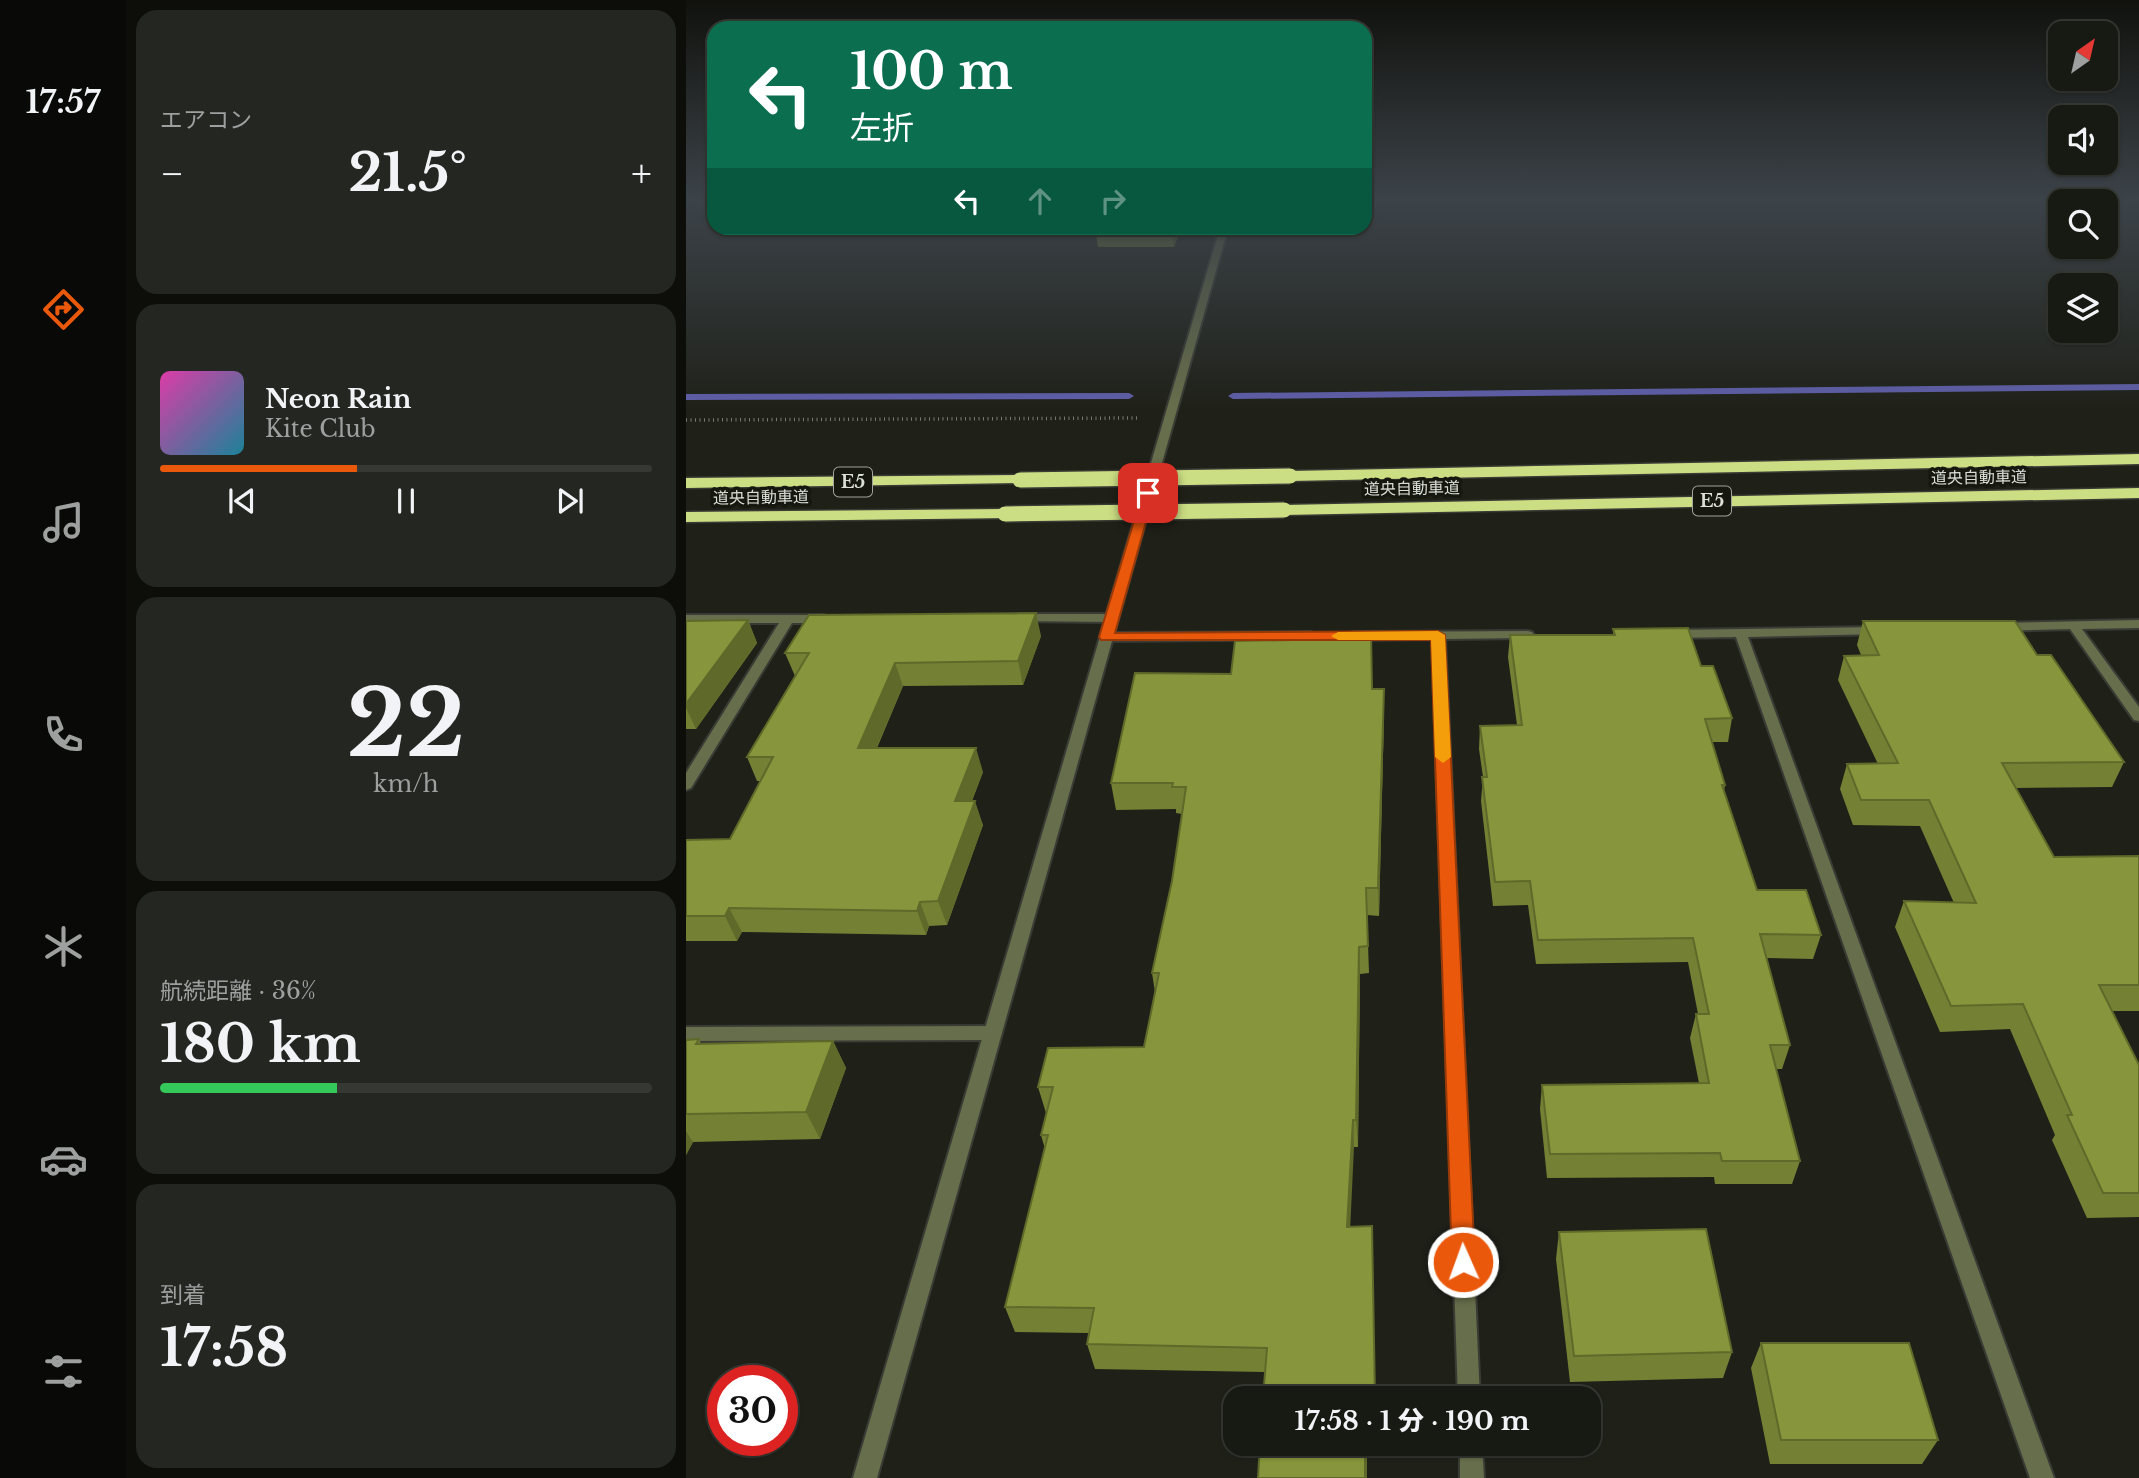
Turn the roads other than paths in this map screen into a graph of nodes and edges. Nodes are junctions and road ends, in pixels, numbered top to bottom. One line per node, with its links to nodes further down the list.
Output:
1 (1212, 271): 7 (street)
2 (2139, 459): 3 (highway, 道央自動車道 / E5, bridge)
3 (686, 483)
4 (2139, 493): 5 (highway, 道央自動車道 / E5, bridge)
5 (686, 517)
6 (1004, 618): 7 (street)
7 (1112, 618): 19 (street)
8 (788, 619): 9 (street); 10 (street); 21 (street)
9 (842, 619)
10 (686, 620)
11 (2139, 624): 12 (street)
12 (2074, 625): 13 (street); 20 (street)
13 (1991, 628)
14 (1894, 630): 15 (street)
15 (1741, 634): 18 (street); 28 (street)
16 (1438, 635): 17 (street); 19 (street); 24 (street)
17 (1548, 635)
18 (1658, 635)
19 (1106, 637): 22 (street)
20 (2139, 717)
21 (686, 785)
22 (993, 1033): 23 (street); 26 (street)
23 (686, 1034)
24 (1469, 1386)
25 (1471, 1456): 27 (street)
26 (865, 1478)
27 (1472, 1478)
28 (2042, 1478)

